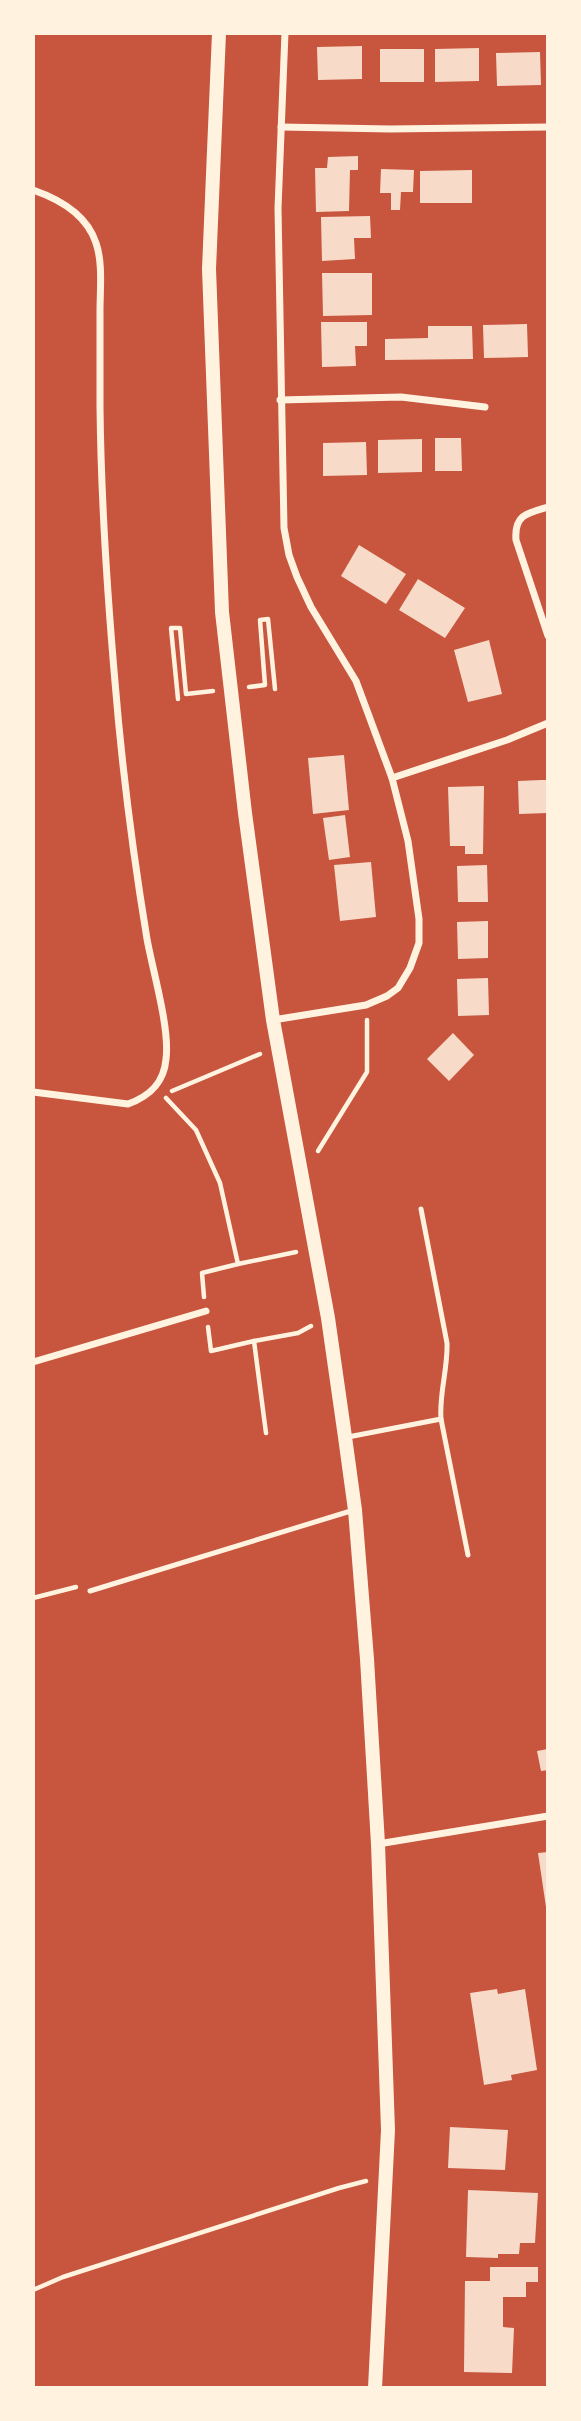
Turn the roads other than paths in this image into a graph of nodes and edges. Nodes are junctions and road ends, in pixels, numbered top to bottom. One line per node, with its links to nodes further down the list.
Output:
1 (219, 33): 12 (main road)
2 (285, 33): 3 (street)
3 (281, 127): 4 (street); 6 (street)
4 (548, 127)
5 (33, 190): 13 (street)
6 (280, 400): 7 (street); 11 (street)
7 (485, 407)
8 (548, 507): 9 (street)
9 (548, 636)
10 (548, 723): 11 (street)
11 (392, 778): 12 (street)
12 (273, 1020): 18 (main road)
13 (33, 1093)
14 (421, 1209): 17 (lane)
15 (206, 1311): 16 (street)
16 (33, 1363)
17 (441, 1419): 18 (lane); 20 (lane)
18 (345, 1437): 19 (main road)
19 (355, 1510): 21 (lane); 23 (main road)
20 (468, 1555)
21 (90, 1591)
22 (548, 1816): 23 (street)
23 (377, 1844): 24 (main road)
24 (375, 2388)

